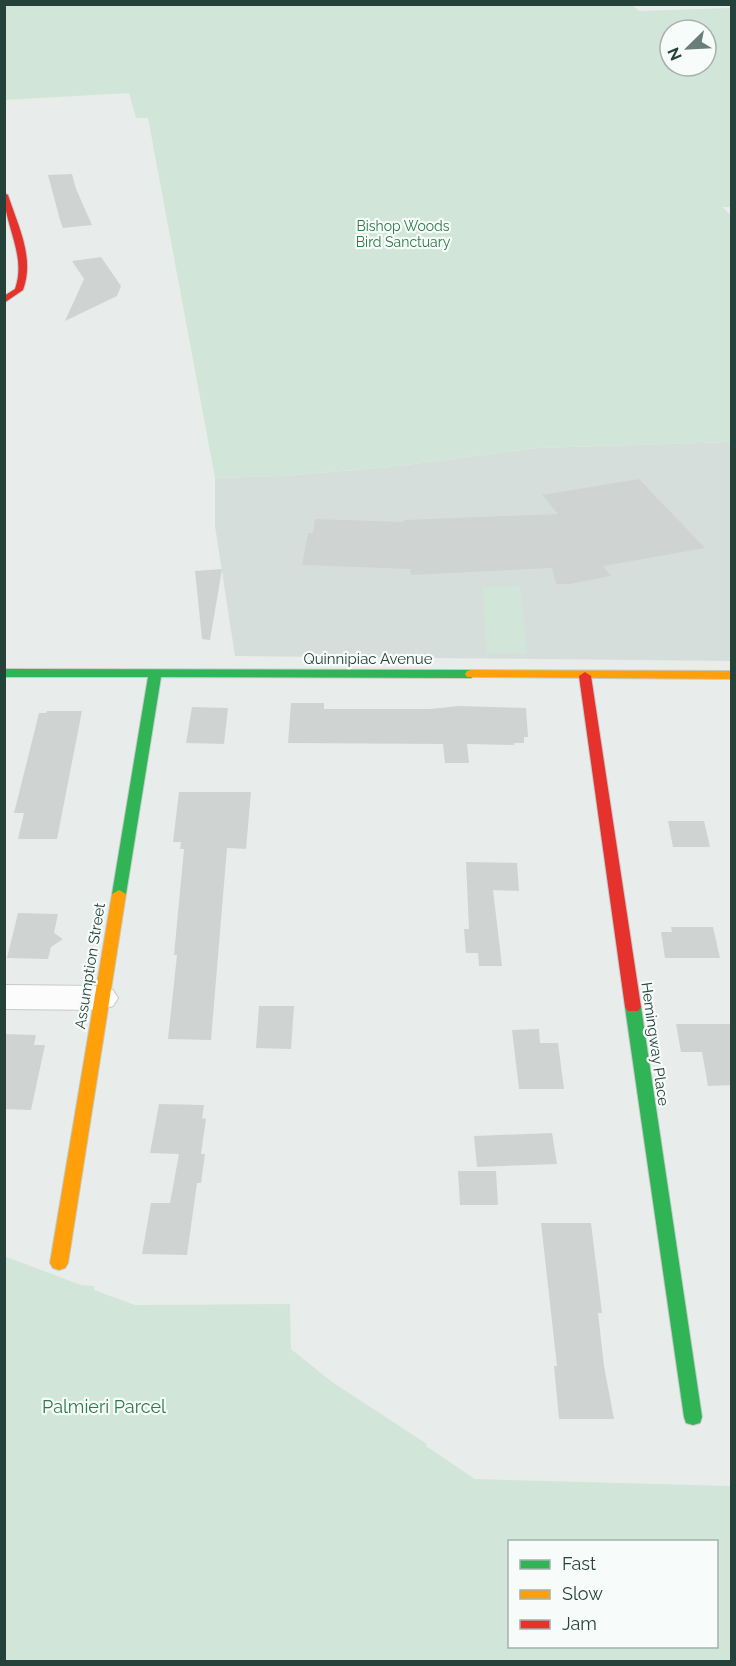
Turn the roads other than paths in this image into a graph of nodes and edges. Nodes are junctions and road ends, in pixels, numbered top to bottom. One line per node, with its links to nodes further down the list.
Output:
1 (4, 195): 2 (street)
2 (4, 300)
3 (4, 673): 4 (street, Quinnipiac Avenue)
4 (155, 674): 6 (street, Quinnipiac Avenue); 8 (street, Assumption Street)
5 (732, 675): 6 (street, Quinnipiac Avenue)
6 (585, 676): 10 (street, Hemingway Place)
7 (4, 997): 8 (street)
8 (101, 998): 9 (street, Assumption Street)
9 (59, 1263)
10 (693, 1417)

